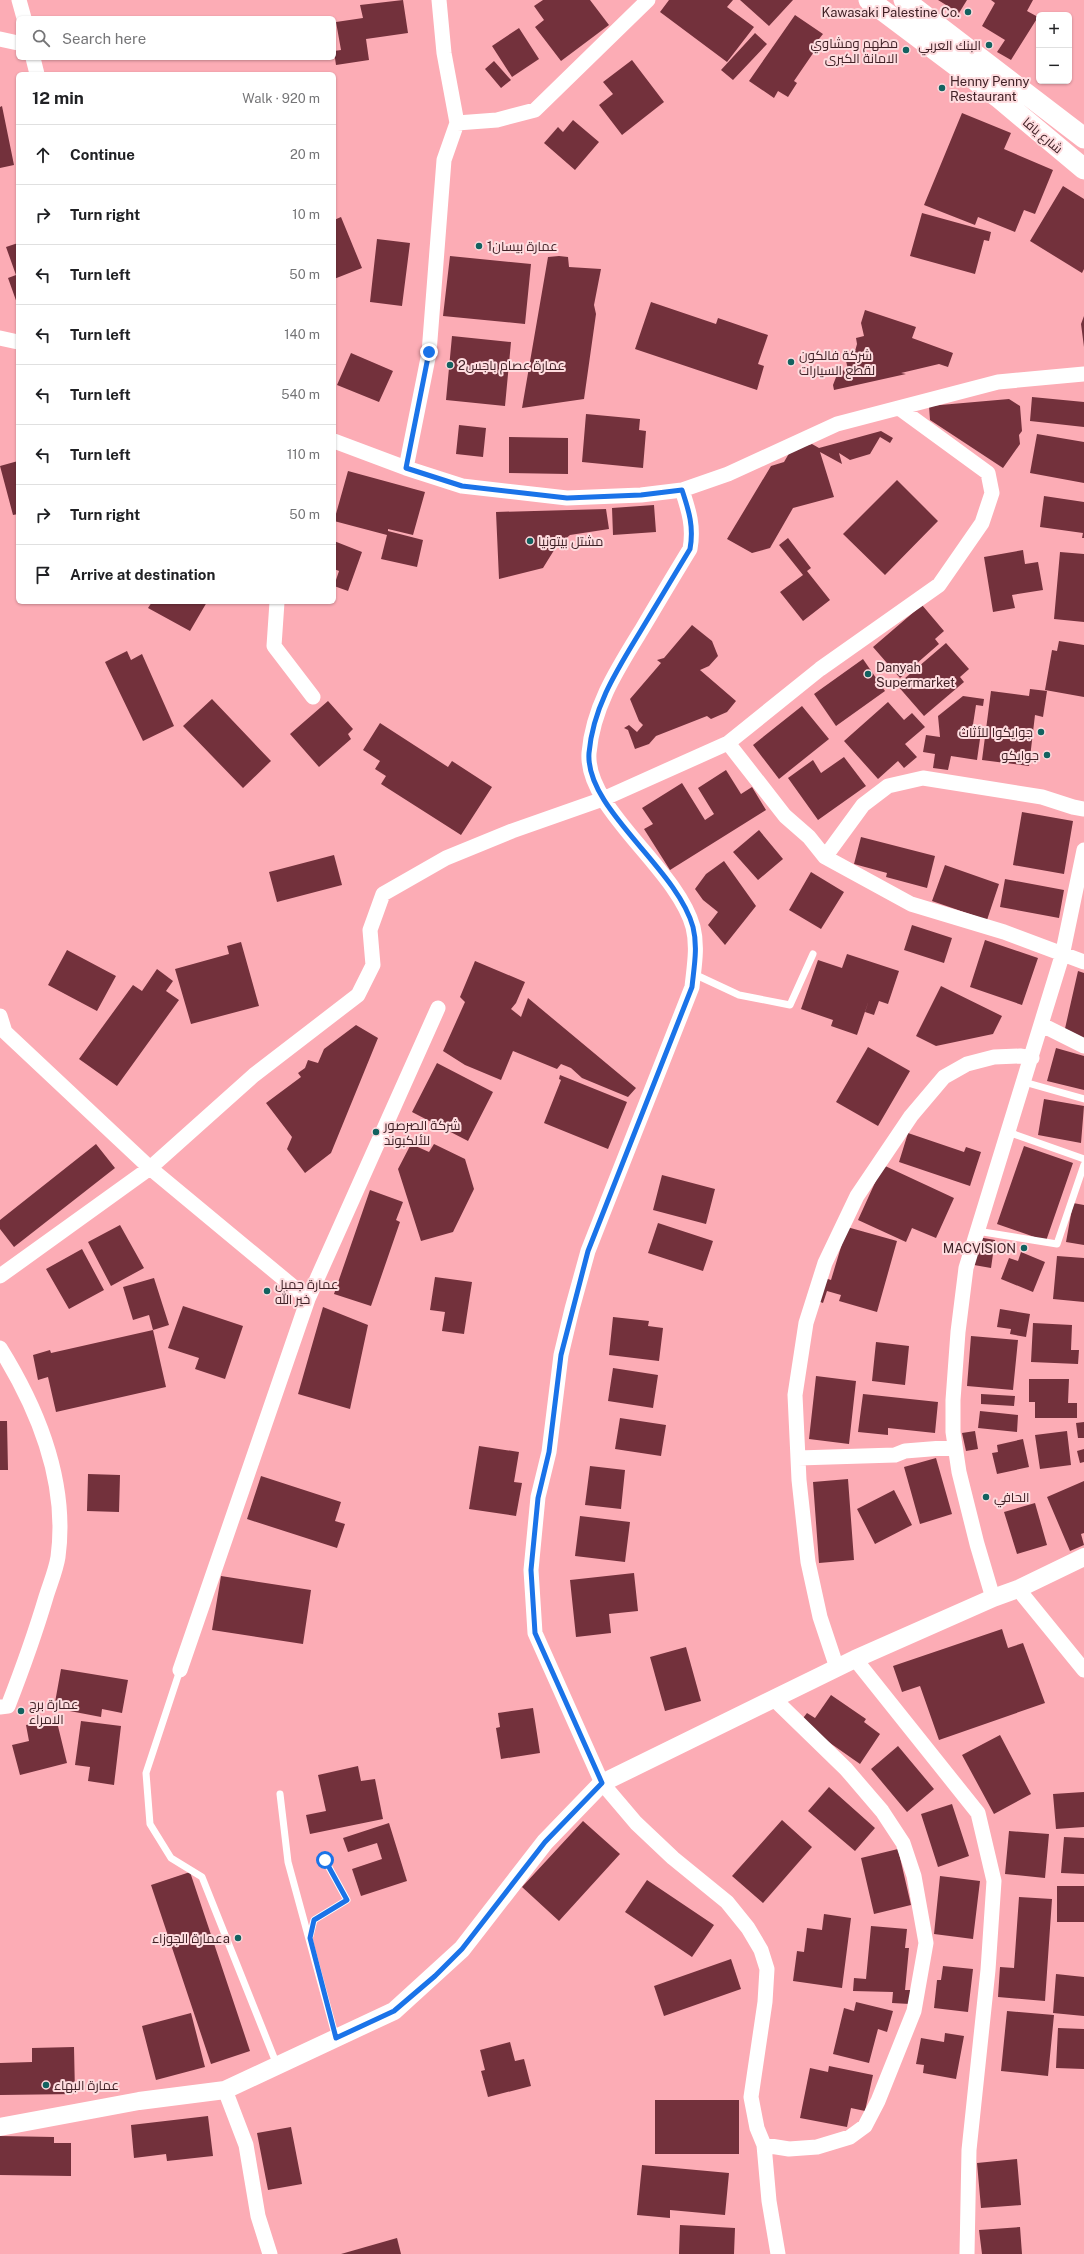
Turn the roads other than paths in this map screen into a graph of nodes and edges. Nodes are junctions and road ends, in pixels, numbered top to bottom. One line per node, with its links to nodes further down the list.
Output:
1 (19, 0): 6 (street)
2 (439, 0): 11 (street)
3 (648, 0): 11 (street)
4 (869, 0): 13 (main road, شارع يافا)
5 (904, 0): 12 (main road, شارع يافا)
6 (23, 16)
7 (0, 39): 8 (street)
8 (16, 43)
9 (34, 60): 10 (street)
10 (37, 72)
11 (457, 123): 19 (street)
12 (1084, 138)
13 (1084, 169)
14 (0, 338): 15 (street)
15 (16, 342)
16 (1084, 374): 17 (street)
17 (899, 408): 20 (street); 23 (street)
18 (336, 442): 19 (street)
19 (406, 468): 20 (street)
20 (682, 490): 24 (street)
21 (277, 604): 22 (street)
22 (313, 698)
23 (728, 742): 24 (street); 27 (street)
24 (603, 800): 31 (street); 42 (street)
25 (1084, 808): 27 (street)
26 (1084, 850): 29 (street)
27 (825, 857): 29 (street)
28 (813, 954): 31 (lane)
29 (1062, 956): 30 (street); 34 (street)
30 (1084, 962)
31 (694, 974): 58 (street)
32 (438, 1008): 45 (street)
33 (0, 1016): 42 (street)
34 (1042, 1025): 35 (street); 36 (street)
35 (1084, 1046)
36 (1032, 1058): 37 (street); 48 (street)
37 (1024, 1082): 38 (lane); 39 (street)
38 (1084, 1099)
39 (1008, 1132): 40 (lane); 43 (street)
40 (1084, 1159)
41 (1084, 1165): 43 (lane)
42 (150, 1168): 44 (street); 45 (street)
43 (977, 1231): 47 (street)
44 (0, 1276)
45 (308, 1299): 54 (street)
46 (0, 1348): 57 (street)
47 (955, 1447): 48 (street); 51 (street)
48 (798, 1458): 53 (street)
49 (1084, 1557): 50 (street)
50 (1018, 1589): 51 (street); 55 (street)
51 (993, 1598): 52 (street)
52 (855, 1659): 53 (street); 69 (street)
53 (837, 1668): 56 (street)
54 (180, 1670): 63 (lane)
55 (1084, 1670)
56 (775, 1700): 58 (street); 66 (street)
57 (0, 1707)
58 (602, 1783): 62 (street); 66 (street)
59 (280, 1794): 61 (lane)
60 (325, 1860): 61 (lane)
61 (310, 1938): 62 (lane)
62 (336, 2038): 63 (street)
63 (277, 2066): 64 (street)
64 (225, 2090): 65 (street); 67 (street)
65 (0, 2127)
66 (764, 2145): 68 (street)
67 (270, 2254)
68 (778, 2254)
69 (967, 2254)

